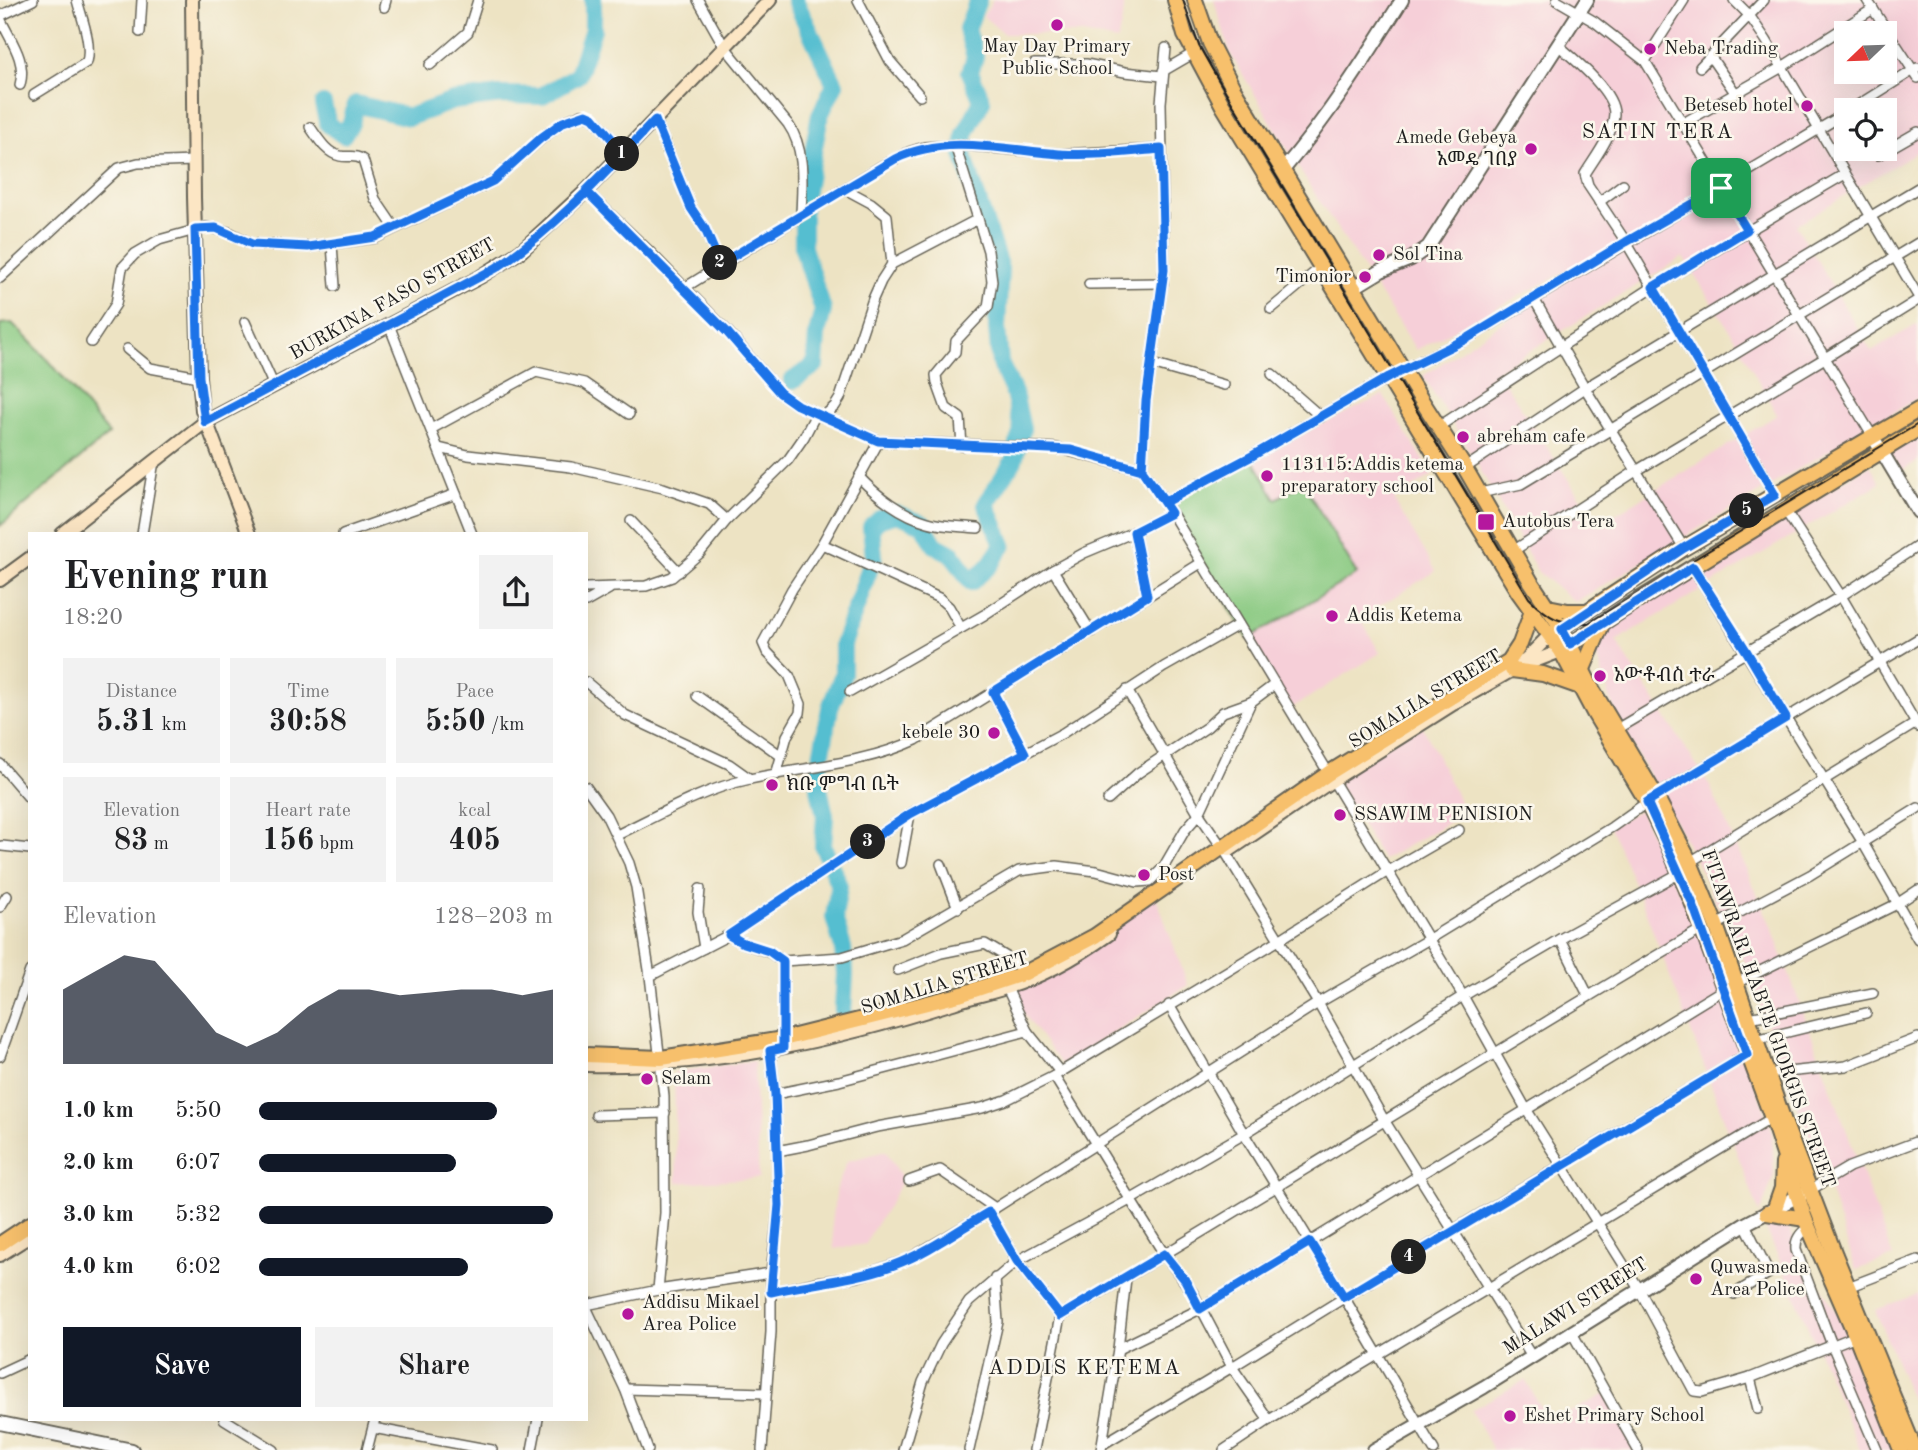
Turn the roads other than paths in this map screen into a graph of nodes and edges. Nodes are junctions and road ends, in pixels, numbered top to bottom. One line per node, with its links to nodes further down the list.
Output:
1 (33, 0): 21 (street)
2 (77, 0): 37 (street)
3 (142, 0): 22 (street)
4 (192, 0): 50 (main road)
5 (478, 0): 30 (street)
6 (698, 0): 24 (street)
7 (770, 0): 24 (main road, BURKINA FASO STREET)
8 (858, 0): 38 (street)
9 (1175, 0): 26 (main road)
10 (1402, 0): 51 (street)
11 (1557, 0): 19 (street)
12 (1587, 0): 19 (street)
13 (1684, 0): 28 (street)
14 (1734, 0): 20 (street)
15 (1765, 0): 20 (street)
16 (1867, 0): 18 (street)
17 (1196, 1): 51 (main road, FITAWRARI HABTE GIORGIS STREET)
18 (1873, 9): 31 (street); 33 (street)
19 (1579, 13): 23 (street); 28 (street)
20 (1749, 15): 27 (street); 31 (street)
21 (0, 17): 35 (street)
22 (140, 32)
23 (1558, 45): 58 (street); 79 (street)
24 (723, 46): 40 (main road, BURKINA FASO STREET); 59 (street)
25 (1166, 48): 34 (street)
26 (1194, 53): 34 (street); 71 (main road)
27 (1710, 56): 32 (street); 36 (street)
28 (1645, 61): 42 (street)
29 (1034, 64): 34 (street)
30 (430, 65)
31 (1783, 67): 36 (street); 44 (street)
32 (1700, 68)
33 (1916, 72): 39 (street)
34 (1163, 74): 48 (street)
35 (20, 85)
36 (1736, 94): 42 (street)
37 (34, 95)
38 (920, 96)
39 (1871, 98)
40 (655, 120): 49 (main road, BURKINA FASO STREET); 69 (street)
41 (1834, 120): 44 (street)
42 (1682, 124): 54 (street)
43 (310, 127): 62 (street)
44 (1819, 130): 52 (street); 54 (street)
45 (1918, 132): 46 (street)
46 (1897, 144)
47 (962, 145): 48 (street); 56 (street); 61 (street)
48 (1161, 149): 74 (street)
49 (624, 153): 57 (main road, BURKINA FASO STREET); 62 (street)
50 (194, 161): 63 (main road); 73 (street)
51 (1283, 170): 79 (main road, FITAWRARI HABTE GIORGIS STREET)
52 (1845, 174): 60 (street); 64 (street)
53 (1623, 184): 58 (street)
54 (1721, 188): 64 (street); 65 (street)
55 (1918, 188): 60 (street)
56 (845, 189): 59 (street); 70 (street)
57 (586, 191): 78 (street); 85 (main road, BURKINA FASO STREET)
58 (1599, 202): 65 (street)
59 (804, 213): 69 (street)
60 (1871, 217): 68 (street); 72 (street)
61 (978, 219): 70 (street); 112 (street)
62 (394, 227): 67 (street)
63 (195, 229): 67 (street); 87 (street); 95 (main road)
64 (1747, 230): 72 (street); 77 (street)
65 (1626, 242): 77 (street); 81 (street)
66 (1918, 243): 68 (street)
67 (332, 244): 76 (street)
68 (1894, 257): 80 (street); 83 (street)
69 (720, 264): 78 (street)
70 (892, 264): 104 (street)
71 (1321, 267): 82 (street); 96 (main road)
72 (1774, 276): 83 (street); 86 (street)
73 (0, 278)
74 (1163, 283): 75 (street); 91 (street)
75 (1089, 284)
76 (335, 286)
77 (1653, 287): 86 (street); 88 (street)
78 (684, 288): 104 (street)
79 (1353, 288): 92 (main road, FITAWRARI HABTE GIORGIS STREET)
80 (1918, 298): 90 (street)
81 (1534, 299): 88 (street); 92 (street)
82 (1271, 309)
83 (1798, 315): 90 (street); 94 (street)
84 (245, 322): 98 (street)
85 (389, 325): 98 (main road, BURKINA FASO STREET); 108 (street)
86 (1678, 332): 94 (street); 99 (street)
87 (91, 342)
88 (1560, 346): 99 (street); 106 (street)
89 (127, 349): 95 (street)
90 (1825, 358): 103 (street); 110 (street)
91 (1152, 364): 97 (street); 117 (street)
92 (1404, 371): 96 (street); 106 (main road, FITAWRARI HABTE GIORGIS STREET)
93 (1272, 374): 102 (street)
94 (1703, 374): 103 (street); 107 (street)
95 (199, 377): 105 (main road)
96 (1389, 377): 102 (street); 152 (main road)
97 (1224, 385)
98 (274, 386): 105 (main road, BURKINA FASO STREET)
99 (1585, 388): 107 (street); 116 (street)
100 (1918, 410): 110 (main road)
101 (629, 414): 108 (street)
102 (1321, 417): 123 (street)
103 (1728, 417): 118 (street); 122 (street)
104 (825, 418): 111 (street); 127 (street)
105 (205, 422): 115 (main road, BURKINA FASO STREET); 132 (main road)
106 (1438, 426): 116 (main road, FITAWRARI HABTE GIORGIS STREET)
107 (1610, 428): 118 (street); 120 (street)
108 (431, 429): 113 (street)
109 (1918, 429): 114 (main road)
110 (1873, 437): 114 (street); 122 (main road)
111 (878, 441): 112 (street); 119 (street)
112 (962, 446): 117 (street)
113 (439, 448): 121 (street); 127 (street)
114 (1881, 452): 124 (main road); 125 (street)
115 (154, 461): 130 (main road, BURKINA FASO STREET); 131 (street)
116 (1465, 468): 120 (main road, FITAWRARI HABTE GIORGIS STREET)
117 (1142, 470): 123 (street)
118 (1636, 471): 138 (street); 139 (street)
119 (859, 477): 129 (street); 136 (street)
120 (1480, 493): 139 (main road, FITAWRARI HABTE GIORGIS STREET)
121 (456, 494): 133 (street); 134 (street)
122 (1775, 495): 138 (main road)
123 (1165, 502): 126 (street)
124 (1786, 510): 142 (main road); 149 (street)
125 (1918, 512)
126 (1171, 513): 135 (street); 141 (street)
127 (727, 520): 144 (street)
128 (631, 521): 144 (street)
129 (978, 528)
130 (65, 532)
131 (142, 532)
132 (248, 532)
133 (349, 532)
134 (471, 532)
135 (1134, 532): 143 (street); 148 (street)
136 (822, 544): 156 (street); 177 (street)
137 (1918, 547): 149 (street)
138 (1684, 548): 153 (main road)
139 (1513, 551): 151 (main road, FITAWRARI HABTE GIORGIS STREET)
140 (28, 559): 145 (main road)
141 (1201, 563): 148 (street); 154 (street)
142 (1693, 567): 155 (main road); 161 (street)
143 (1053, 570): 156 (street); 157 (street)
144 (679, 572): 147 (street)
145 (0, 580)
146 (588, 588): 147 (street)
147 (611, 588): 150 (street)
148 (1147, 596): 157 (street)
149 (1840, 596): 161 (street); 162 (street)
150 (588, 601)
151 (1548, 607): 153 (main road); 158 (main road, FITAWRARI HABTE GIORGIS STREET)
152 (1532, 611): 158 (main road); 181 (main road)
153 (1590, 611): 158 (main road)
154 (1238, 625): 166 (street); 168 (street)
155 (1601, 625): 160 (main road); 164 (main road)
156 (961, 628): 169 (street)
157 (1091, 632): 170 (street)
158 (1556, 632): 160 (main road, FITAWRARI HABTE GIORGIS STREET); 163 (main road)
159 (1918, 639): 162 (street)
160 (1565, 647): 163 (main road, SOMALIA STREET); 164 (main road, FITAWRARI HABTE GIORGIS STREET); 167 (main road)
161 (1747, 652): 173 (street); 175 (street)
162 (1880, 662): 173 (street); 174 (street)
163 (1515, 669): 167 (main road); 181 (main road, SOMALIA STREET)
164 (1583, 669): 175 (main road, FITAWRARI HABTE GIORGIS STREET)
165 (588, 684): 182 (street)
166 (1275, 684): 172 (street); 181 (street)
167 (1580, 687): 186 (main road)
168 (1127, 690): 176 (street); 178 (street)
169 (850, 692)
170 (993, 692): 176 (street); 180 (street)
171 (697, 696): 177 (street)
172 (1251, 702): 178 (street); 190 (street)
173 (1786, 718): 183 (street); 186 (street)
174 (1917, 724): 183 (street)
175 (1615, 730): 186 (main road, FITAWRARI HABTE GIORGIS STREET)
176 (1025, 753): 189 (street)
177 (780, 755): 180 (street)
178 (1163, 755): 187 (street); 190 (street)
179 (0, 764): 185 (street)
180 (776, 775): 182 (street)
181 (1331, 777): 196 (main road); 200 (street)
182 (750, 779): 192 (street)
183 (1824, 780): 193 (street); 199 (street)
184 (588, 790): 192 (street)
185 (28, 797)
186 (1651, 799): 199 (main road, FITAWRARI HABTE GIORGIS STREET); 209 (street)
187 (1108, 800)
188 (1918, 808): 193 (street)
189 (910, 814): 197 (street); 208 (street)
190 (1199, 814): 196 (street); 206 (street)
191 (1459, 830): 200 (street)
192 (617, 835): 217 (street)
193 (1862, 841): 204 (street); 207 (street)
194 (2, 846): 195 (street)
195 (28, 849)
196 (1224, 851): 212 (street); 218 (main road)
197 (901, 863)
198 (941, 864): 206 (street)
199 (1685, 867): 207 (main road, FITAWRARI HABTE GIORGIS STREET); 210 (street)
200 (1388, 871): 209 (street); 212 (street)
201 (700, 889): 213 (street)
202 (1918, 890): 204 (street)
203 (7, 896): 205 (street)
204 (1897, 904): 211 (street); 219 (street)
205 (0, 907)
206 (958, 908): 214 (street)
207 (1709, 927): 219 (main road, FITAWRARI HABTE GIORGIS STREET); 222 (street)
208 (729, 935): 213 (street); 214 (street)
209 (1429, 939): 223 (street); 224 (street)
210 (1560, 939): 222 (street); 223 (street)
211 (1918, 939)
212 (1279, 940): 224 (street); 225 (street)
213 (704, 948): 217 (street)
214 (783, 961): 232 (street)
215 (898, 970): 218 (street)
216 (28, 976): 231 (street)
217 (650, 976): 237 (street)
218 (1028, 976): 220 (main road, SOMALIA STREET); 232 (main road)
219 (1730, 987): 227 (main road, FITAWRARI HABTE GIORGIS STREET); 235 (main road); 244 (street)
220 (1007, 988): 228 (street); 232 (main road, SOMALIA STREET)
221 (1873, 993): 227 (street)
222 (1588, 995): 233 (street)
223 (1463, 996): 233 (street); 239 (street)
224 (1318, 1003): 239 (street); 240 (street)
225 (1169, 1005): 240 (street); 241 (street)
226 (1866, 1013): 230 (street)
227 (1749, 1018): 230 (main road, FITAWRARI HABTE GIORGIS STREET)
228 (1027, 1031): 241 (street); 243 (street)
229 (1918, 1038): 242 (street)
230 (1755, 1040): 242 (main road, FITAWRARI HABTE GIORGIS STREET)
231 (3, 1042): 236 (street)
232 (778, 1046): 237 (main road); 243 (street)
233 (1495, 1054): 244 (street); 248 (street)
234 (588, 1055): 237 (main road)
235 (1747, 1055): 247 (main road); 254 (street)
236 (0, 1056)
237 (662, 1061): 238 (main road); 245 (street)
238 (588, 1065)
239 (1352, 1066): 248 (street); 249 (street)
240 (1210, 1073): 249 (street); 251 (street)
241 (1057, 1074): 251 (street); 252 (street)
242 (1767, 1074): 258 (main road, FITAWRARI HABTE GIORGIS STREET)
243 (775, 1094): 252 (street)
244 (1526, 1108): 254 (street); 255 (street)
245 (664, 1113): 246 (street); 280 (street)
246 (596, 1115)
247 (1772, 1118): 253 (main road); 262 (street)
248 (1384, 1120): 255 (street); 257 (street)
249 (1244, 1134): 257 (street); 259 (street)
250 (1918, 1141): 258 (street)
251 (1097, 1143): 259 (street); 260 (street)
252 (777, 1151): 274 (street)
253 (1782, 1151): 258 (main road); 261 (main road)
254 (1562, 1166): 262 (street); 266 (street)
255 (1419, 1176): 266 (street); 268 (street)
256 (909, 1181): 260 (street)
257 (1276, 1187): 268 (street); 270 (street)
258 (1804, 1194): 261 (street, MALAWI STREET); 263 (main road); 277 (main road, FITAWRARI HABTE GIORGIS STREET)
259 (1130, 1200): 270 (street); 273 (street)
260 (992, 1210): 273 (street); 281 (street)
261 (1771, 1210): 263 (main road); 264 (street, MALAWI STREET)
262 (1599, 1223): 278 (street); 279 (street)
263 (1806, 1223): 289 (main road); 290 (street)
264 (1745, 1224): 279 (street, MALAWI STREET); 282 (street)
265 (28, 1225): 269 (main road)
266 (1452, 1231): 278 (street); 283 (street)
267 (28, 1237): 271 (main road)
268 (1310, 1242): 283 (street); 285 (street)
269 (0, 1244)
270 (1164, 1254): 276 (street); 285 (street)
271 (0, 1255)
272 (1918, 1260): 277 (street)
273 (1017, 1261): 275 (street); 287 (street)
274 (771, 1273): 280 (street); 281 (street)
275 (995, 1278): 315 (street); 316 (street)
276 (1126, 1278): 287 (street); 291 (street)
277 (1848, 1287): 324 (main road, FITAWRARI HABTE GIORGIS STREET)
278 (1488, 1289): 292 (street); 293 (street)
279 (1639, 1289): 288 (street, MALAWI STREET); 297 (street)
280 (658, 1290): 284 (street)
281 (771, 1292): 299 (street)
282 (1734, 1294)
283 (1344, 1297): 292 (street); 295 (street)
284 (588, 1306)
285 (1200, 1309): 291 (street); 295 (street)
286 (588, 1310): 298 (street)
287 (1060, 1316): 317 (street)
288 (1571, 1331): 293 (street, MALAWI STREET); 321 (street)
289 (1856, 1336): 290 (street); 323 (main road)
290 (1832, 1345): 297 (street); 322 (street)
291 (1118, 1349): 307 (street)
292 (1378, 1354): 301 (street); 306 (street)
293 (1532, 1357): 306 (street, MALAWI STREET)
294 (28, 1360): 296 (street)
295 (1231, 1367): 301 (street); 307 (street)
296 (0, 1373)
297 (1750, 1378): 300 (street)
298 (625, 1389): 299 (street); 313 (street)
299 (766, 1393): 314 (street)
300 (1758, 1409)
301 (1269, 1420): 318 (street)
302 (227, 1421): 309 (street)
303 (538, 1421): 312 (street)
304 (0, 1423): 308 (street)
305 (374, 1424): 310 (street); 311 (street)
306 (1419, 1425): 319 (street, MALAWI STREET); 320 (street)
307 (1102, 1447)
308 (132, 1450)
309 (274, 1450)
310 (367, 1450)
311 (492, 1450)
312 (532, 1450)
313 (648, 1450)
314 (762, 1450)
315 (903, 1450)
316 (969, 1450)
317 (1034, 1450)
318 (1224, 1450)
319 (1374, 1450)
320 (1434, 1450)
321 (1639, 1450)
322 (1877, 1450)
323 (1901, 1450)
324 (1915, 1450)

